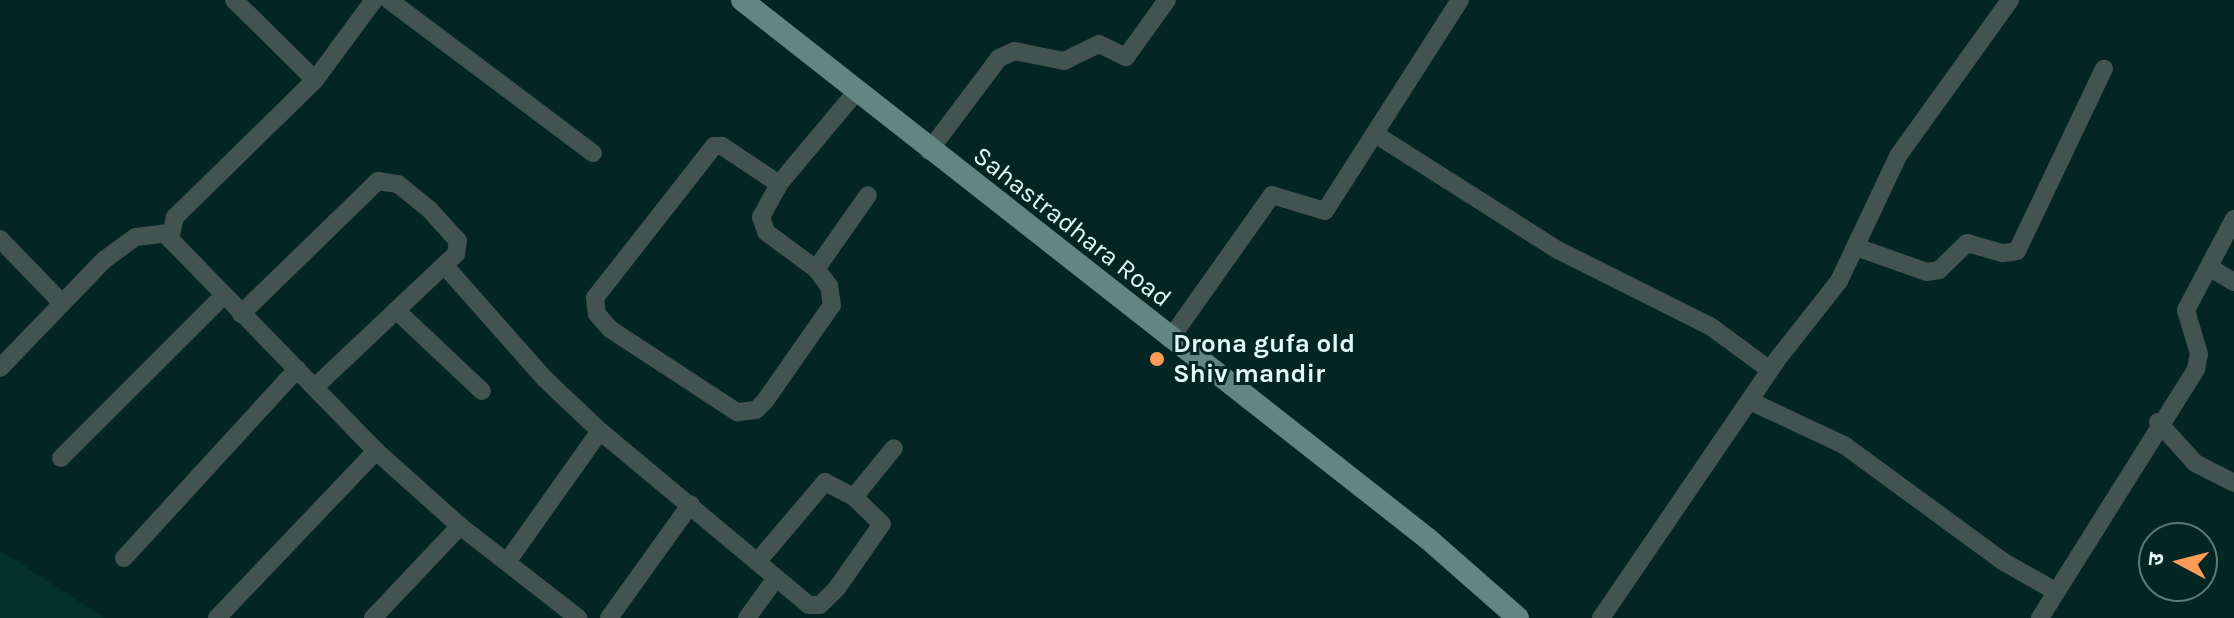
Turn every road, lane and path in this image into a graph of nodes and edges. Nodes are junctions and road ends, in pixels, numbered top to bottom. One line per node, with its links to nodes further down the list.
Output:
1 (234, 0): 9 (street)
2 (374, 0): 9 (street)
3 (389, 0): 13 (street)
4 (742, 0): 10 (main road, Sahastradhara Road)
5 (1167, 0): 12 (street)
6 (1460, 0): 11 (street)
7 (2010, 0): 19 (street)
8 (2104, 69): 19 (street)
9 (315, 80): 17 (street)
10 (855, 93): 12 (main road, Sahastradhara Road); 14 (street)
11 (1375, 134): 28 (street); 31 (street)
12 (929, 151): 28 (main road, Sahastradhara Road)
13 (593, 153)
14 (779, 184): 22 (street); 22 (street)
15 (868, 195): 22 (street)
16 (2234, 219): 21 (street)
17 (169, 233): 24 (street); 25 (street)
18 (0, 239): 25 (street)
19 (1856, 247): 31 (street)
20 (445, 266): 26 (street); 27 (street); 36 (street)
21 (2209, 267): 23 (street); 35 (street)
22 (816, 269)
23 (2234, 282)
24 (222, 297): 27 (street); 39 (street)
25 (62, 303): 29 (street)
26 (396, 310): 32 (street); 33 (street)
27 (241, 314): 30 (street)
28 (1170, 339): 54 (main road, Sahastradhara Road)
29 (0, 368)
30 (297, 369): 32 (street); 44 (street)
31 (1770, 370): 34 (street)
32 (316, 386): 38 (street)
33 (482, 391)
34 (1750, 401): 48 (street); 55 (street)
35 (2158, 422): 40 (street); 48 (street)
36 (600, 431): 42 (street); 46 (street)
37 (894, 448): 41 (street)
38 (376, 451): 43 (street); 49 (street)
39 (61, 458)
40 (2234, 483)
41 (854, 497): 45 (street); 47 (street)
42 (691, 504): 45 (street); 52 (street)
43 (460, 526): 46 (street); 50 (street)
44 (124, 558)
45 (758, 561): 47 (street)
46 (507, 562): 51 (street)
47 (776, 578): 53 (street)
48 (2055, 591): 56 (street)
49 (217, 618)
50 (373, 618)
51 (578, 618)
52 (609, 618)
53 (747, 618)
54 (1518, 618)
55 (1601, 618)
56 (2040, 618)

